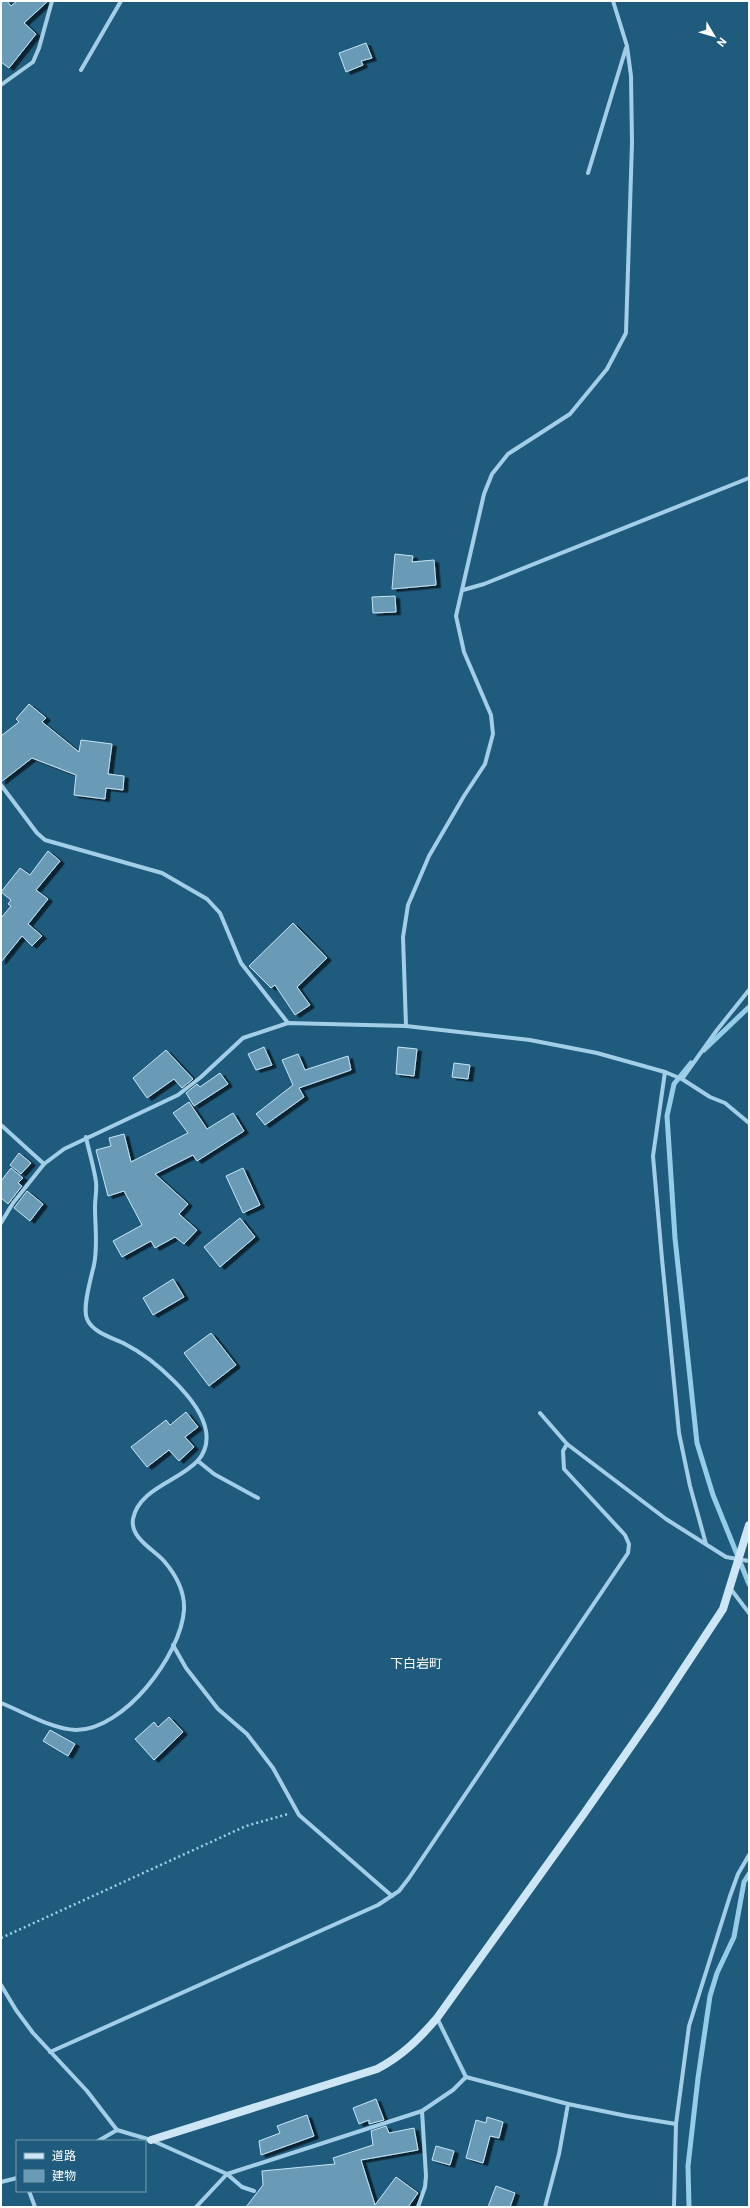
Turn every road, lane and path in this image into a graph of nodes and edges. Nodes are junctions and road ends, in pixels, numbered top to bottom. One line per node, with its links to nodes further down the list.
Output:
1 (52, 1): 6 (street)
2 (121, 1): 5 (street)
3 (613, 1): 4 (street)
4 (627, 46): 7 (street); 9 (street)
5 (81, 70)
6 (1, 85)
7 (588, 173)
8 (749, 478): 9 (street)
9 (463, 590): 13 (street)
10 (1, 785): 12 (street)
11 (749, 990): 15 (street)
12 (288, 1023): 13 (street); 18 (street)
13 (406, 1026): 14 (street)
14 (665, 1072): 15 (street); 26 (street)
15 (682, 1079): 16 (street)
16 (749, 1123)
17 (1, 1125): 19 (street)
18 (86, 1137): 19 (street); 23 (street)
19 (44, 1164): 20 (street)
20 (1, 1223)
21 (540, 1413): 22 (street)
22 (567, 1444): 26 (street); 35 (street)
23 (198, 1461): 24 (street); 31 (street)
24 (258, 1498)
25 (749, 1525): 27 (street)
26 (706, 1544): 27 (street)
27 (739, 1560): 28 (street); 29 (street)
28 (749, 1561)
29 (729, 1587): 30 (street); 38 (street)
30 (749, 1613)
31 (173, 1645): 32 (street); 33 (street)
32 (1, 1703)
33 (299, 1815): 35 (street); 36 (path)
34 (749, 1856): 43 (street)
35 (392, 1896): 39 (street)
36 (1, 1938)
37 (1, 1985): 39 (street)
38 (438, 2018): 40 (street); 46 (street)
39 (50, 2052): 44 (street)
40 (466, 2077): 41 (street); 42 (street)
41 (568, 2104): 43 (street); 55 (street)
42 (422, 2111): 47 (street); 54 (street)
43 (676, 2124): 56 (street)
44 (117, 2130): 45 (street); 46 (street)
45 (100, 2140)
46 (151, 2140): 47 (street)
47 (227, 2174): 50 (street); 53 (street)
48 (16, 2178): 49 (street)
49 (1, 2182)
50 (254, 2191)
51 (29, 2192): 52 (street)
52 (35, 2207)
53 (196, 2207)
54 (418, 2207)
55 (545, 2207)
56 (674, 2207)

